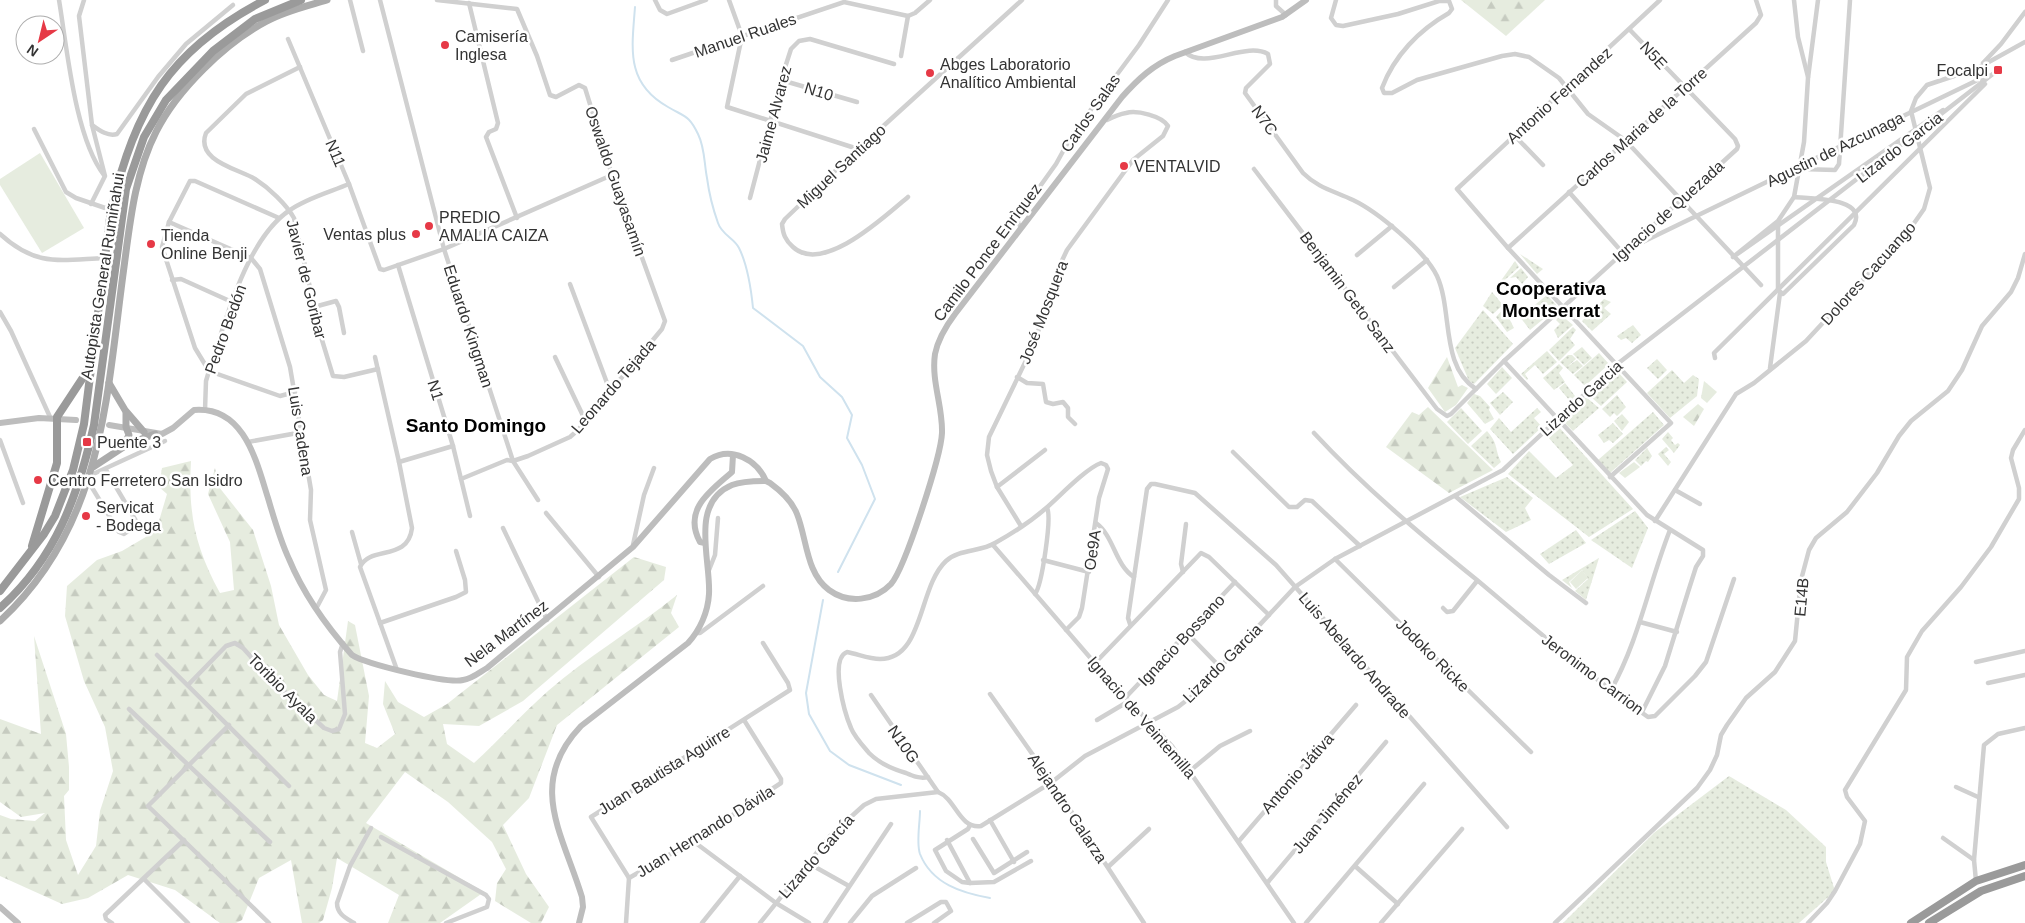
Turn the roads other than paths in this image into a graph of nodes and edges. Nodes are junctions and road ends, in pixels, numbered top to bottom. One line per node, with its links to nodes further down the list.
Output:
1 (59, 0): 63 (street)
2 (84, 0): 50 (street)
3 (265, 0): 43 (highway, Autopista General Rumiñahui)
4 (300, 0): 197 (highway, Autopista General Rumiñahui)
5 (327, 0): 117 (main road)
6 (350, 0): 32 (street)
7 (380, 0): 86 (street, Eduardo Kingman)
8 (438, 0): 23 (street)
9 (655, 0): 10 (street)
10 (706, 0)
11 (729, 0): 29 (street)
12 (930, 0): 27 (street)
13 (1022, 0): 57 (street, Miguel Santiago)
14 (1168, 0): 82 (street, Carlos Salas)
15 (1276, 0): 26 (street)
16 (1306, 0): 26 (main road, Camilo Ponce Enrìquez)
17 (1336, 0): 45 (street)
18 (1660, 0): 28 (street, Antonio Fernandez)
19 (1756, 0): 44 (street, Carlos Maria de la Torre)
20 (1794, 0): 41 (street)
21 (1818, 0): 41 (street, Lizardo Garcia)
22 (1850, 0): 56 (street, Lizardo Garcia)
23 (469, 3): 62 (street, Oswaldo Guayasamín); 78 (street)
24 (233, 6): 40 (street)
25 (2025, 12): 38 (street)
26 (1286, 15): 33 (main road, Camilo Ponce Enrìquez)
27 (908, 16): 29 (street, Manuel Ruales); 34 (street)
28 (1630, 30): 44 (street, N5E); 45 (street, Antonio Fernandez)
29 (742, 36): 35 (street, Manuel Ruales); 49 (street)
30 (288, 39): 37 (street, N11)
31 (2025, 42): 38 (street)
32 (364, 51)
33 (1185, 52): 48 (main road, Camilo Ponce Enrìquez); 81 (street, N7C)
34 (901, 56)
35 (672, 60)
36 (894, 64): 42 (street, Jaime Alvarez)
37 (300, 67): 64 (street, N11); 74 (street, Javier de Goribar)
38 (1978, 68): 47 (street)
39 (1998, 70): 47 (street, Agustin de Azcunaga); 52 (street, Lizardo Garcia); 58 (street)
40 (158, 77): 43 (street); 50 (street)
41 (1808, 78): 60 (street, Lizardo Garcia)
42 (781, 80): 46 (street, N10); 49 (street, Jaime Alvarez)
43 (161, 85): 73 (highway, Autopista General Rumiñahui)
44 (1684, 87): 54 (street, Carlos Maria de la Torre); 55 (street, N5E)
45 (1567, 88): 53 (street, Antonio Fernandez); 54 (street)
46 (857, 102)
47 (1912, 112): 52 (street, Dolores Cacuango); 56 (street, Agustin de Azcunaga)
48 (1106, 120): 82 (main road, Camilo Ponce Enrìquez); 116 (street, José Mosquera)
49 (770, 122): 57 (street); 68 (street, Jaime Alvarez)
50 (92, 125): 63 (street)
51 (34, 129): 72 (street)
52 (1916, 131): 58 (street, Dolores Cacuango); 70 (street, Lizardo Garcia); 71 (street, Lizardo Garcia)
53 (1514, 135): 59 (street); 85 (street, Antonio Fernandez)
54 (1625, 140): 65 (street, Carlos Maria de la Torre); 69 (street)
55 (1738, 146): 69 (street, Ignacio de Quezada)
56 (1840, 147): 60 (street, Agustin de Azcunaga); 60 (street, Lizardo Garcia)
57 (858, 148): 66 (street, Miguel Santiago)
58 (1921, 148): 75 (street); 113 (street, Dolores Cacuango)
59 (1543, 165)
60 (1801, 167): 67 (street, Lizardo Garcia); 76 (street, Agustin de Azcunaga)
61 (1254, 170): 123 (street, Benjamin Geto Sanz)
62 (612, 174): 78 (street); 105 (street, Oswaldo Guayasamín)
63 (105, 176): 72 (street)
64 (349, 184): 74 (street, Pedro Bedón); 94 (street, N11)
65 (1569, 192): 85 (street, Carlos Maria de la Torre); 87 (street)
66 (908, 197)
67 (1794, 197): 70 (street); 80 (street, Lizardo Garcia)
68 (750, 198)
69 (1680, 199): 76 (street); 87 (street, Ignacio de Quezada)
70 (1815, 200): 71 (street); 80 (street, Lizardo Garcia)
71 (1829, 201): 75 (street); 84 (street, Lizardo Garcia)
72 (91, 204): 73 (street)
73 (111, 210): 91 (highway, Autopista General Rumiñahui)
74 (290, 210): 77 (street, Pedro Bedón); 102 (street, Javier de Goribar)
75 (1855, 212): 100 (street); 100 (street)
76 (1696, 217): 87 (street, Agustin de Azcunaga); 90 (street)
77 (278, 218): 79 (street); 92 (street, Pedro Bedón)
78 (516, 218): 86 (street)
79 (169, 222): 92 (street); 96 (street)
80 (1778, 223): 84 (street); 90 (street, Lizardo Garcia)
81 (1392, 226): 89 (street); 93 (street, N7C)
82 (1021, 227): 153 (main road, Camilo Ponce Enrìquez)
83 (0, 234): 91 (street)
84 (1778, 240): 95 (street, Lizardo Garcia); 100 (street)
85 (1508, 248): 103 (street)
86 (444, 249): 94 (street); 145 (street, Eduardo Kingman)
87 (1622, 252): 103 (street, Ignacio de Quezada)
88 (2025, 254): 298 (street, E14B)
89 (1357, 255)
90 (1734, 257): 95 (street)
91 (104, 258): 111 (highway, Autopista General Rumiñahui)
92 (251, 258): 101 (street, Pedro Bedón); 120 (street, Luis Cadena)
93 (1427, 260): 99 (street); 118 (street, N7C)
94 (398, 265): 140 (street, N1)
95 (1743, 267): 98 (street); 112 (street, Lizardo Garcia)
96 (172, 280): 101 (street); 115 (street)
97 (570, 284): 119 (street)
98 (1761, 284)
99 (1394, 287)
100 (1779, 291): 109 (street); 113 (street)
101 (232, 302): 115 (street, Pedro Bedón)
102 (314, 307): 106 (street); 114 (street, Javier de Goribar)
103 (1563, 308): 110 (street, Ignacio de Quezada); 112 (street)
104 (0, 312): 124 (street)
105 (662, 312): 119 (street, Leonardo Tejada)
106 (344, 333)
107 (375, 357): 114 (street)
108 (555, 357): 127 (street)
109 (1716, 358)
110 (1504, 361): 118 (street, Ignacio de Quezada); 125 (street)
111 (91, 365): 124 (highway); 179 (highway, Autopista General Rumiñahui)
112 (1616, 365): 125 (street, Lizardo Garcia); 150 (street)
113 (1770, 368): 155 (street, Dolores Cacuango)
114 (378, 369): 146 (street)
115 (209, 371): 120 (street); 122 (street, Pedro Bedón)
116 (1017, 377): 130 (street); 154 (street, José Mosquera)
117 (108, 382): 121 (main road); 147 (main road)
118 (1476, 388): 123 (street, Ignacio de Quezada)
119 (610, 391): 127 (street, Leonardo Tejada)
120 (295, 392): 134 (street, Luis Cadena)
121 (125, 410): 131 (main road); 133 (main road)
122 (205, 410): 136 (main road); 139 (main road, Nela Martínez)
123 (1442, 414)
124 (53, 417): 126 (main road); 128 (main road); 179 (highway)
125 (1557, 418): 150 (street); 156 (street, Lizardo Garcia)
126 (76, 420)
127 (586, 422): 145 (street, Leonardo Tejada)
128 (0, 423)
129 (109, 424): 131 (main road)
130 (1075, 424)
131 (126, 427): 133 (main road); 141 (main road)
132 (2025, 430): 299 (street)
133 (144, 432): 136 (main road)
134 (303, 432): 139 (street); 196 (street, Luis Cadena)
135 (1314, 433): 166 (street, Jeronimo Carrion)
136 (155, 434): 141 (main road)
137 (0, 440): 158 (street)
138 (165, 441): 149 (street)
139 (248, 442): 196 (main road, Nela Martínez)
140 (453, 446): 146 (street); 152 (street, N1)
141 (120, 449): 147 (main road)
142 (1045, 450): 154 (street)
143 (1233, 452): 176 (street)
144 (733, 455): 153 (main road); 174 (main road); 177 (main road, Nela Martínez)
145 (512, 461): 152 (street, Leonardo Tejada); 157 (street, Eduardo Kingman)
146 (399, 462): 182 (street)
147 (93, 467): 151 (main road)
148 (654, 468): 177 (street)
149 (106, 470): 151 (street); 168 (street)
150 (1610, 477): 164 (street)
151 (89, 478): 171 (street); 201 (main road)
152 (461, 479): 162 (street, N1)
153 (766, 481): 174 (main road)
154 (997, 487): 169 (street, José Mosquera)
155 (1674, 490): 159 (street); 164 (street, Dolores Cacuango)
156 (1455, 496): 166 (street, Lizardo Garcia); 195 (street)
157 (538, 500)
158 (23, 503)
159 (1700, 504)
160 (1047, 508): 165 (street, Oe9A); 169 (street); 181 (street)
161 (546, 513): 186 (street)
162 (470, 516)
163 (718, 518): 185 (street)
164 (1655, 521): 172 (street)
165 (1096, 523): 183 (street, Oe9A); 187 (street)
166 (1406, 523): 176 (street, Lizardo Garcia); 189 (street, Jeronimo Carrion)
167 (1186, 524): 184 (street)
168 (139, 526)
169 (1021, 526): 175 (street)
170 (503, 528): 200 (street)
171 (130, 530)
172 (1670, 530): 202 (street); 206 (street)
173 (352, 532): 182 (street)
174 (705, 544): 185 (main road)
175 (993, 545): 194 (street, Ignacio de Veintemilla); 237 (street)
176 (1360, 546): 180 (street, Lizardo Garcia)
177 (633, 547): 186 (main road, Nela Martínez)
178 (456, 551): 203 (street)
179 (30, 554): 193 (highway, Autopista General Rumiñahui)
180 (1336, 559): 192 (street, Lizardo Garcia); 234 (street, Jodoko Ricke)
181 (1043, 560): 183 (street); 194 (street)
182 (361, 564): 203 (street)
183 (1089, 572): 205 (street, Oe9A)
184 (1183, 572): 190 (street); 204 (street)
185 (708, 574): 207 (main road)
186 (599, 577): 200 (main road, Nela Martínez)
187 (1134, 577): 192 (street, Luis Abelardo Andrade); 204 (street)
188 (1734, 579): 226 (street, Jeronimo Carrion)
189 (1478, 581): 198 (street); 220 (street, Jeronimo Carrion)
190 (1235, 582): 199 (street); 208 (street, Ignacio Bossano)
191 (763, 586): 207 (street)
192 (1295, 587): 199 (street, Lizardo Garcia); 247 (street, Luis Abelardo Andrade)
193 (0, 591)
194 (1035, 594): 205 (street, Ignacio de Veintemilla)
195 (1586, 603)
196 (317, 607): 210 (main road, Nela Martínez)
197 (0, 608)
198 (1443, 608)
199 (1269, 615): 215 (street, Lizardo Garcia)
200 (547, 620): 216 (main road, Nela Martínez)
201 (0, 621)
202 (1640, 622): 206 (street); 220 (street)
203 (380, 623): 216 (street)
204 (1130, 624): 214 (street)
205 (1066, 630): 214 (street, Ignacio de Veintemilla)
206 (1677, 632): 226 (street)
207 (696, 633): 285 (main road)
208 (1188, 634): 215 (street); 223 (street, Ignacio Bossano)
209 (764, 643): 227 (street, Juan Bautista Aguirre)
210 (343, 644): 216 (main road, Nela Martínez); 219 (street, Toribio Ayala)
211 (2025, 651): 213 (street)
212 (157, 655): 219 (street)
213 (1976, 662)
214 (1095, 663): 223 (street, Ignacio de Veintemilla)
215 (1220, 667): 229 (street, Lizardo Garcia)
216 (397, 670)
217 (2025, 675): 218 (street)
218 (1988, 683)
219 (188, 685): 230 (street)
220 (1611, 690): 226 (street, Jeronimo Carrion)
221 (990, 694): 238 (street, Alejandro Galarza)
222 (871, 695): 237 (street, N10G)
223 (1128, 699): 228 (street, Ignacio Bossano); 229 (street, Ignacio de Veintemilla)
224 (1356, 705): 257 (street, Antonio Játiva)
225 (129, 709): 235 (street)
226 (1642, 712)
227 (744, 720): 256 (street, Juan Hernando Dávila); 270 (street, Juan Bautista Aguirre)
228 (1098, 720)
229 (1150, 722): 236 (street, Ignacio de Veintemilla); 238 (street, Lizardo Garcia)
230 (229, 725): 235 (street); 240 (street)
231 (2025, 728): 243 (street)
232 (1250, 731): 236 (street)
233 (1386, 742): 272 (street, Juan Jiménez)
234 (1531, 752)
235 (189, 765): 254 (street); 258 (street)
236 (1191, 770): 257 (street, Ignacio de Veintemilla)
237 (928, 777): 242 (street, N10G)
238 (1052, 782): 244 (street, Lizardo Garcia); 266 (street, Alejandro Galarza)
239 (1424, 784): 265 (street)
240 (289, 786)
241 (1956, 787): 243 (street)
242 (938, 792): 246 (street); 263 (street, Lizardo García)
243 (1978, 797): 260 (street)
244 (990, 820): 246 (street, Lizardo Garcia); 262 (street)
245 (891, 824): 275 (street)
246 (970, 825): 255 (street)
247 (1507, 827)
248 (371, 828): 283 (street)
249 (1149, 829): 266 (street)
250 (1462, 829): 277 (street)
251 (381, 837): 284 (street)
252 (1943, 838): 260 (street)
253 (973, 839): 262 (street)
254 (184, 840): 271 (street); 282 (street)
255 (947, 840): 274 (street); 274 (street)
256 (693, 841): 268 (street); 270 (street, Juan Hernando Dávila)
257 (1239, 841): 272 (street, Ignacio de Veintemilla)
258 (270, 842)
259 (1027, 852): 262 (street)
260 (1974, 860): 273 (street)
261 (1031, 861): 274 (street)
262 (1014, 862)
263 (808, 863): 275 (street); 276 (street, Lizardo García)
264 (2025, 865): 273 (highway)
265 (1355, 866): 277 (street); 296 (street)
266 (1108, 867): 294 (street, Alejandro Galarza)
267 (916, 868): 291 (street)
268 (740, 876): 276 (street); 287 (street)
269 (2025, 876): 301 (highway)
270 (629, 878): 286 (street)
271 (144, 879): 280 (street); 281 (street)
272 (1268, 882): 295 (street, Ignacio de Veintemilla)
273 (1976, 882): 300 (highway)
274 (970, 883)
275 (849, 886): 290 (street)
276 (776, 903): 288 (street, Lizardo García); 289 (street)
277 (1398, 904): 297 (street)
278 (0, 907): 279 (main road)
279 (18, 923)
280 (112, 923)
281 (188, 923)
282 (269, 923)
283 (354, 923)
284 (446, 923)
285 (579, 923)
286 (626, 923)
287 (702, 923)
288 (760, 923)
289 (809, 923)
290 (825, 923)
291 (850, 923)
292 (907, 923): 293 (street)
293 (934, 923)
294 (1144, 923)
295 (1294, 923)
296 (1306, 923)
297 (1381, 923)
298 (1555, 923)
299 (1808, 923)
300 (1911, 923)
301 (1929, 923)

